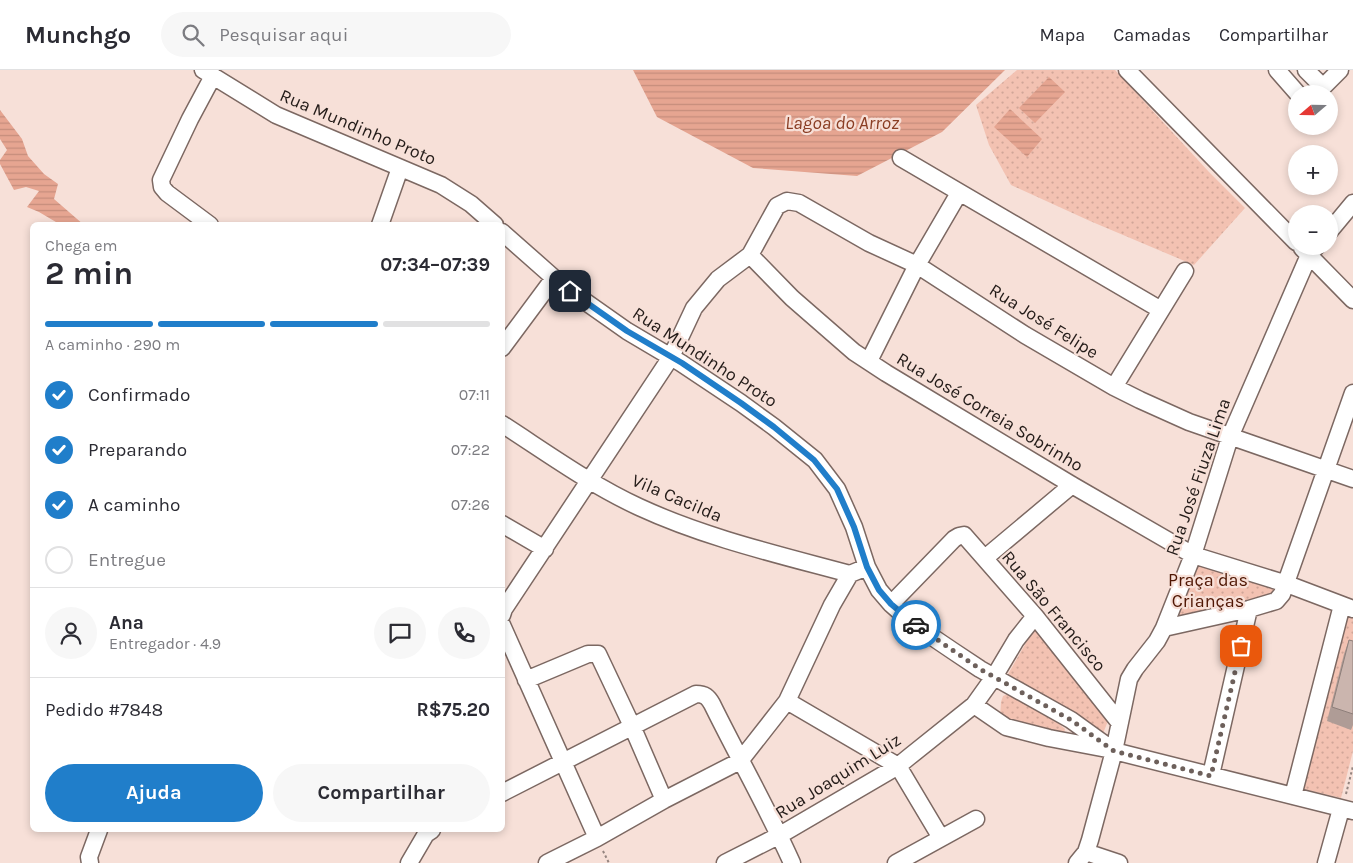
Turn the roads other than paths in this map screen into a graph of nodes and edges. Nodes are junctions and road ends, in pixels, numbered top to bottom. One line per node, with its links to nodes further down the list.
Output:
1 (1127, 70): 17 (street)
2 (1276, 70): 6 (street)
3 (1306, 70): 7 (street)
4 (1340, 70): 8 (street)
5 (208, 73): 10 (street, Rua Mundinho Proto); 14 (street)
6 (1290, 85)
7 (1316, 85)
8 (1326, 85)
9 (901, 158): 11 (street)
10 (400, 168): 15 (street); 16 (street, Rua Mundinho Proto)
11 (959, 194): 22 (street); 26 (street)
12 (1353, 203): 13 (street)
13 (1338, 221)
14 (206, 222)
15 (381, 222)
16 (492, 222)
17 (1288, 234)
18 (505, 235): 24 (street, Rua Mundinho Proto)
19 (750, 255): 22 (street, Rua José Felipe); 28 (street); 29 (street, Rua José Correia Sobrinho)
20 (1306, 255): 33 (street, Rua José Fiuza Lima)
21 (1314, 255): 25 (street)
22 (917, 265): 29 (street); 30 (street, Rua José Felipe)
23 (1185, 271): 26 (street)
24 (554, 278): 27 (street); 28 (street, Rua Mundinho Proto)
25 (1353, 300)
26 (1161, 310): 30 (street)
27 (505, 344)
28 (673, 355): 36 (street); 42 (street, Rua Mundinho Proto)
29 (868, 361): 37 (street, Rua José Correia Sobrinho)
30 (1114, 387): 33 (street, Rua José Felipe)
31 (1353, 393): 34 (street)
32 (505, 426): 36 (street, Vila Cacilda)
33 (1230, 437): 34 (street, Rua José Felipe); 40 (street, Rua José Fiuza Lima)
34 (1326, 470): 35 (street, Rua José Felipe); 44 (street)
35 (1353, 479)
36 (590, 480): 39 (street); 43 (street, Vila Cacilda)
37 (1072, 485): 40 (street, Rua José Correia Sobrinho); 41 (street)
38 (505, 526): 39 (street)
39 (545, 549): 47 (street)
40 (1193, 555): 44 (street, Rua José Correia Sobrinho); 50 (street, Rua José Fiuza Lima)
41 (985, 558): 45 (street, Rua São Francisco); 49 (street, Rua São Francisco)
42 (867, 567): 43 (street); 45 (street, Rua Mundinho Proto)
43 (850, 574): 54 (street)
44 (1287, 584): 46 (street, Rua José Correia Sobrinho); 48 (street)
45 (891, 604): 52 (street, Rua Mundinho Proto)
46 (1348, 607): 64 (street)
47 (505, 608)
48 (1249, 609): 50 (street); 62 (street)
49 (1035, 616): 52 (street, Rua Joaquim Luiz); 56 (street, Rua São Francisco)
50 (1164, 628): 56 (street, Rua José Fiuza Lima)
51 (505, 632): 53 (street)
52 (994, 677): 55 (street, Rua Joaquim Luiz); 58 (street, Rua Mundinho Proto)
53 (526, 680): 57 (street); 59 (street)
54 (787, 700): 60 (street); 61 (street)
55 (974, 705): 58 (street); 61 (street, Rua Joaquim Luiz)
56 (1119, 722): 58 (street, Rua José Fiuza Lima)
57 (632, 726): 59 (street); 60 (street); 65 (street)
58 (1114, 751): 62 (street); 73 (street, Rua José Fiuza Lima)
59 (563, 761): 63 (street); 71 (street)
60 (740, 761): 65 (street); 70 (street)
61 (898, 766): 70 (street, Rua Joaquim Luiz); 72 (street)
62 (1211, 776): 64 (street)
63 (505, 790)
64 (1294, 796): 66 (street)
65 (664, 800): 71 (street)
66 (1347, 810): 81 (street)
67 (976, 819): 72 (street)
68 (98, 832): 74 (street)
69 (429, 832): 75 (street)
70 (780, 835): 77 (street, Rua Joaquim Luiz); 78 (street)
71 (597, 838): 76 (street)
72 (941, 838): 79 (street)
73 (1081, 858): 80 (street)
74 (90, 863)
75 (409, 863)
76 (547, 863)
77 (725, 863)
78 (792, 863)
79 (896, 863)
80 (1119, 863)
81 (1326, 863)

